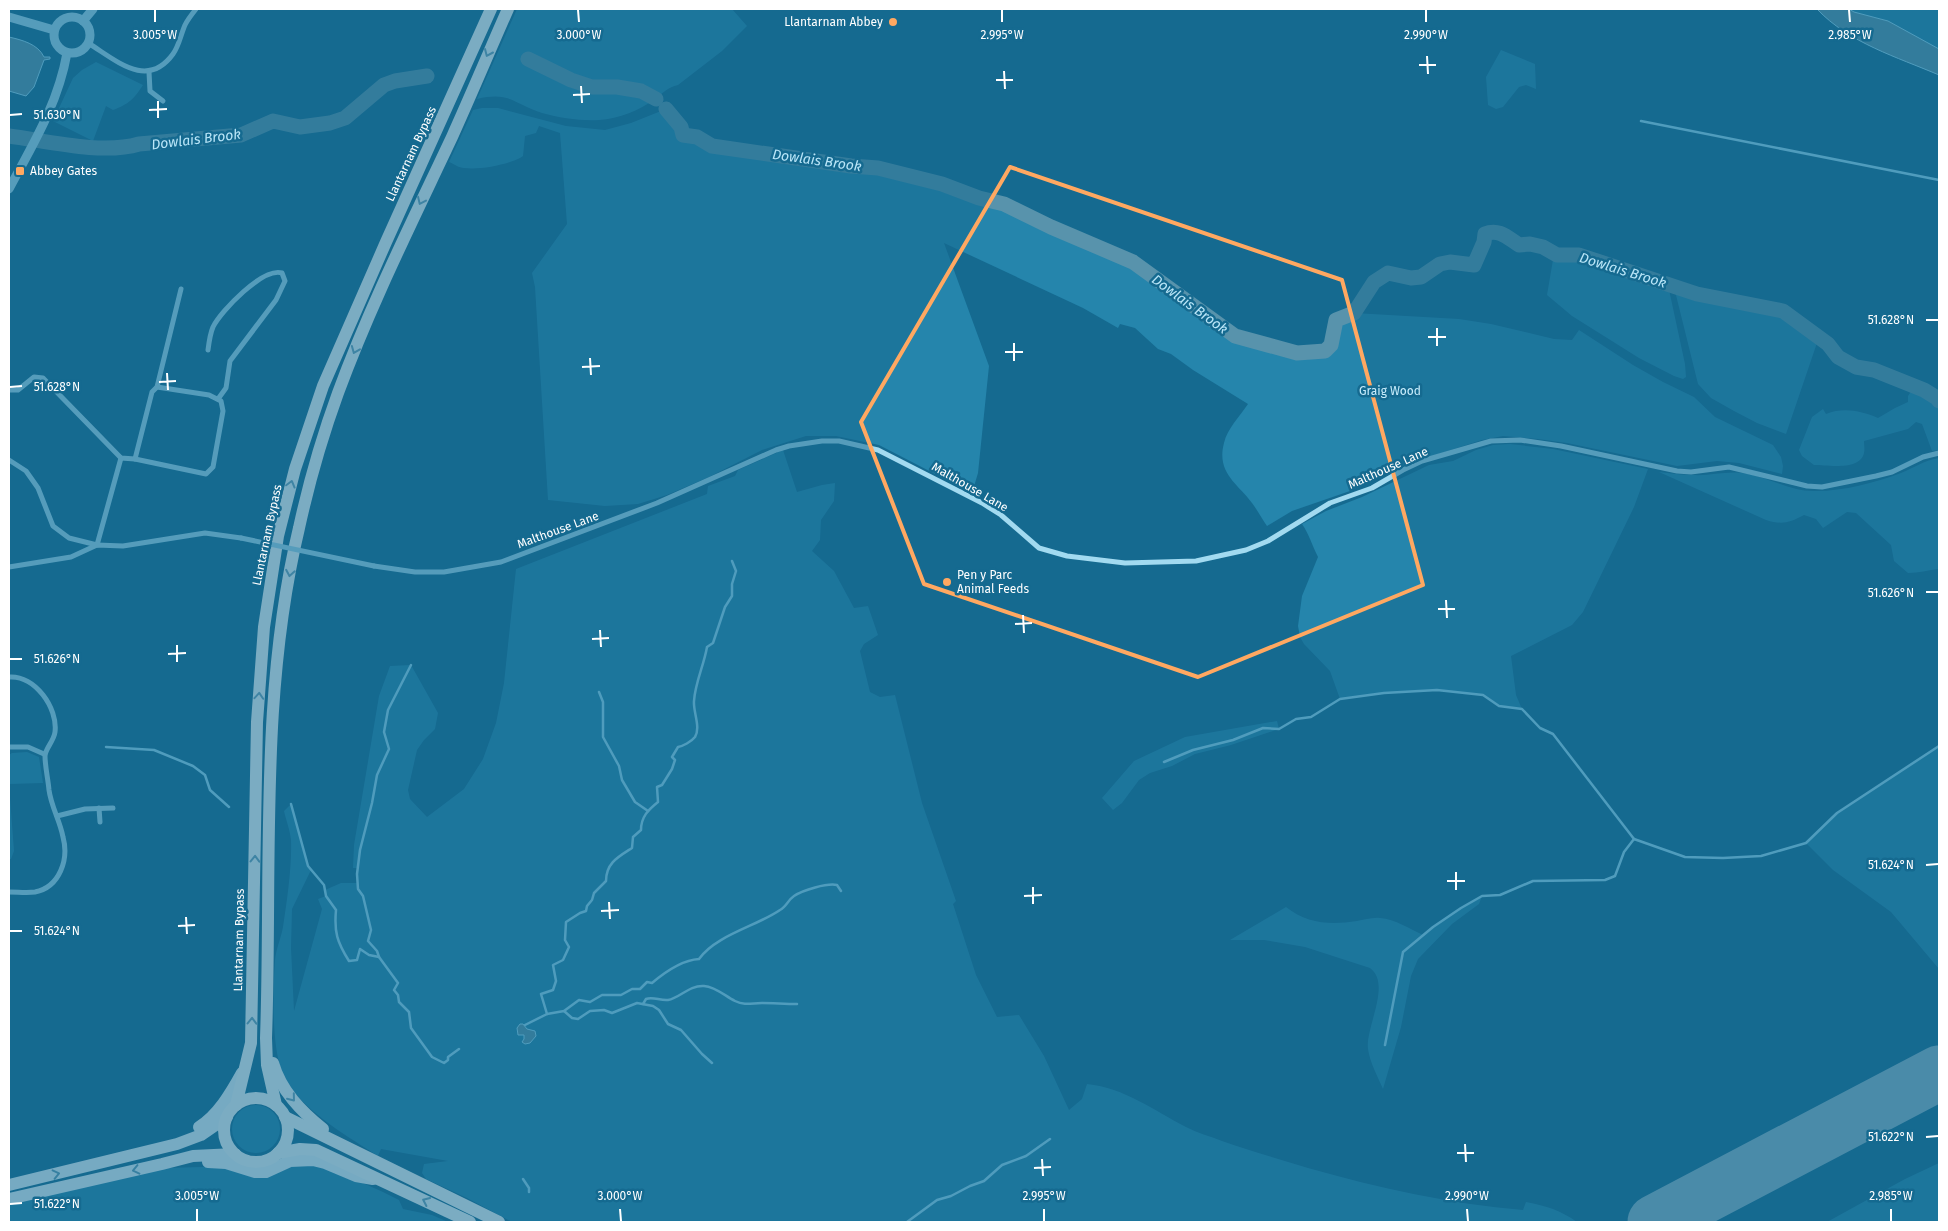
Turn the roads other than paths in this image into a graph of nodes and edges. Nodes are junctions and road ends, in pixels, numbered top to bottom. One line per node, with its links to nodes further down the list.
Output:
1 (93, 9): 6 (street)
2 (196, 9): 10 (street)
3 (492, 9): 33 (highway, Llantarnam Bypass, one-way to 3)
4 (508, 9): 32 (highway, one-way to 32)
5 (9, 17): 7 (street)
6 (83, 21): 7 (street); 8 (street)
7 (54, 30): 9 (street)
8 (88, 44): 9 (street); 10 (street)
9 (67, 53): 12 (street)
10 (149, 72): 11 (street)
11 (162, 101)
12 (9, 189)
13 (181, 289): 15 (street)
14 (208, 350): 17 (street)
15 (157, 386): 17 (street); 20 (street)
16 (9, 390): 19 (street)
17 (218, 399): 20 (street)
18 (1939, 453): 22 (street, Malthouse Lane, bridge)
19 (121, 458): 20 (street); 22 (street)
20 (135, 459)
21 (9, 460): 22 (street)
22 (97, 545): 23 (street, Malthouse Lane)
23 (9, 567)
24 (9, 678): 26 (street)
25 (9, 747): 26 (street)
26 (44, 754): 29 (street)
27 (100, 808): 28 (street); 29 (street); 30 (street)
28 (114, 808)
29 (56, 816): 31 (street)
30 (100, 822)
31 (9, 892)
32 (266, 1038): 35 (highway); 39 (highway, one-way to 39)
33 (245, 1069): 34 (highway, Llantarnam Bypass); 38 (main road)
34 (236, 1105): 35 (highway); 36 (highway)
35 (276, 1105): 37 (highway)
36 (227, 1117): 38 (main road); 41 (highway)
37 (285, 1117): 39 (highway); 40 (highway)
38 (176, 1144): 44 (main road, one-way to 38)
39 (340, 1144): 47 (highway)
40 (278, 1153): 41 (highway); 43 (highway)
41 (235, 1154): 42 (main road)
42 (162, 1164): 43 (main road); 45 (main road, one-way to 45)
43 (378, 1180): 46 (highway, one-way to 43)
44 (9, 1185)
45 (9, 1199)
46 (470, 1222)
47 (499, 1222)

